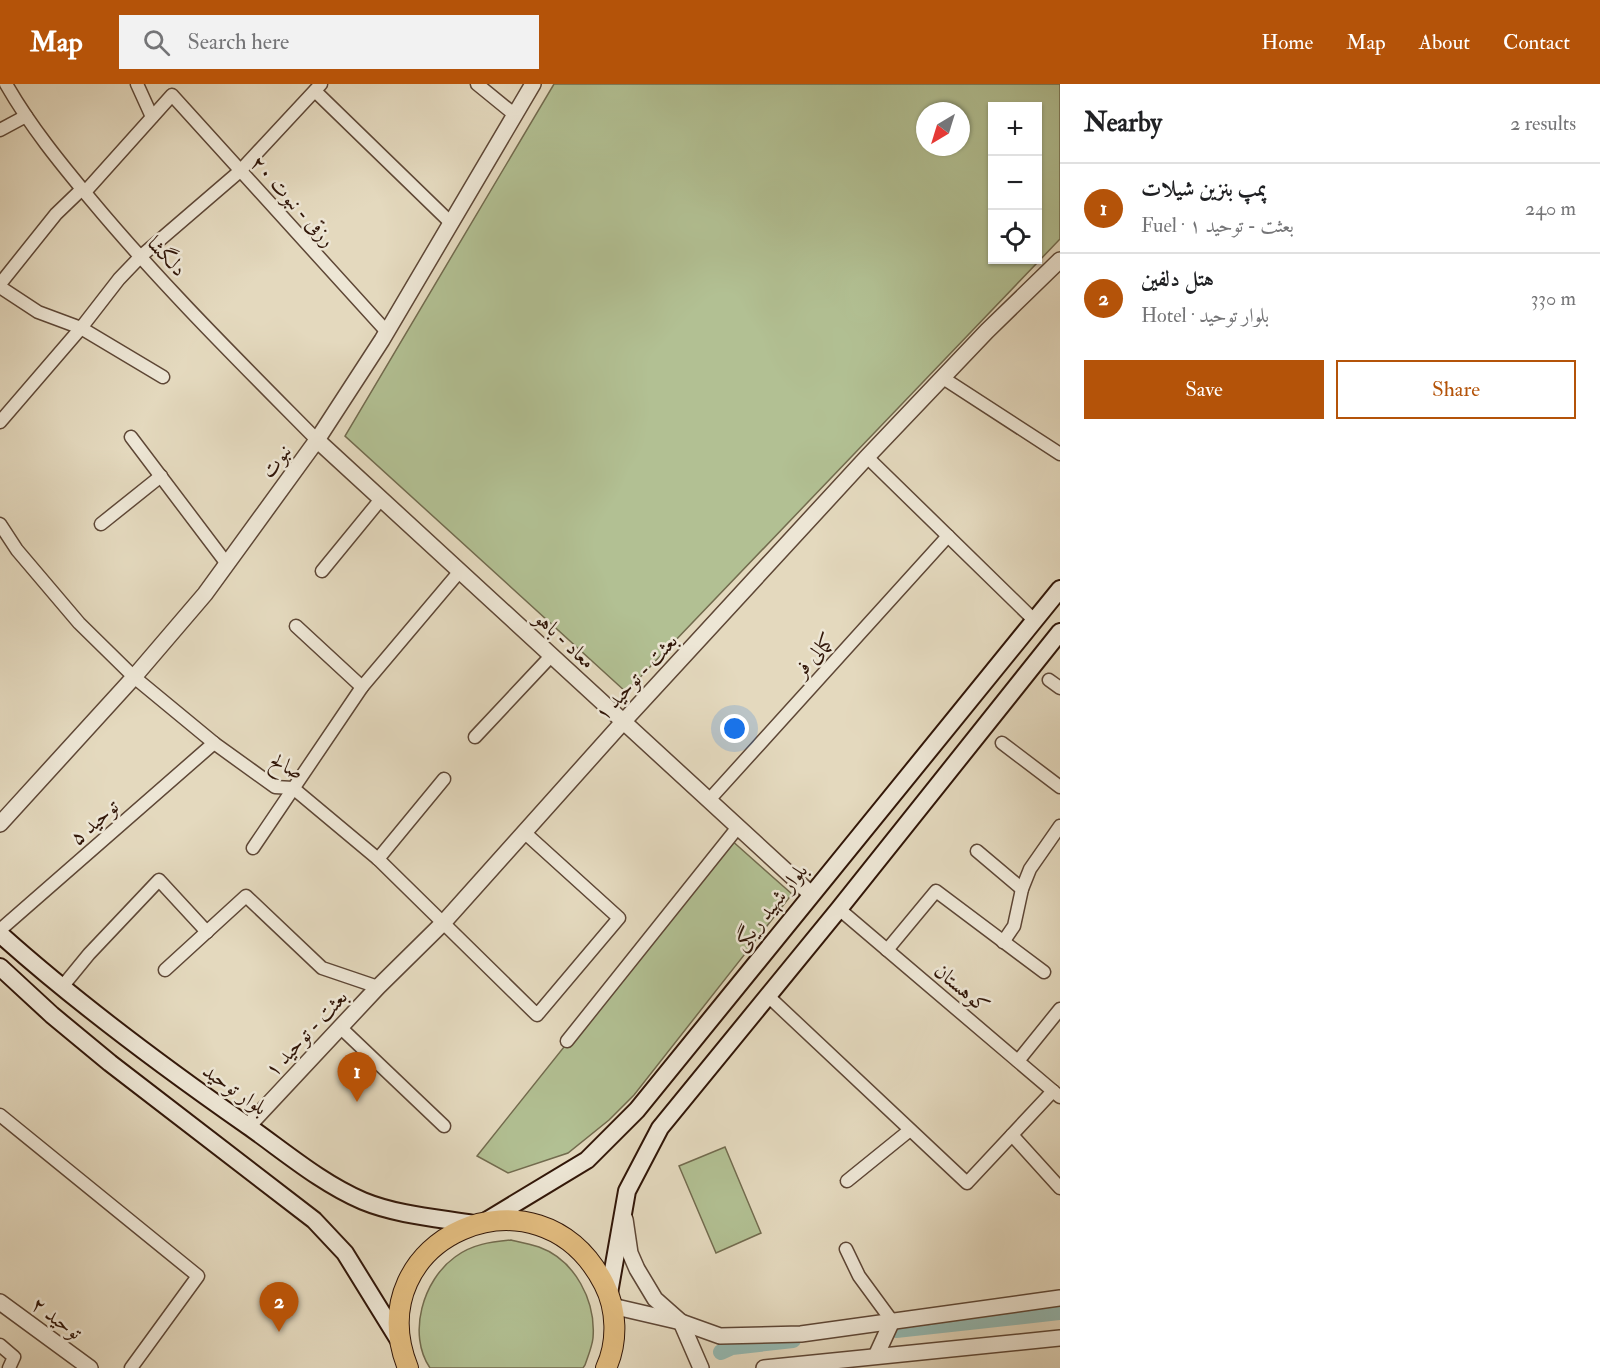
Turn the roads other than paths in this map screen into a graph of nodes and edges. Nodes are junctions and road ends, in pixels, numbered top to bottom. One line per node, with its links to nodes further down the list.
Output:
1 (6, 84): 7 (street, دلگشا)
2 (137, 84): 8 (street)
3 (477, 84): 6 (street)
4 (533, 84): 6 (street, نبوت)
5 (318, 87): 10 (street); 12 (street)
6 (515, 115): 12 (street, نبوت)
7 (26, 116): 9 (street); 11 (street, دلگشا)
8 (152, 117): 10 (street, رزقی - نبوت ۲۰); 11 (street)
9 (0, 130)
10 (240, 171): 13 (street); 17 (street, رزقی - نبوت ۲۰)
11 (83, 190): 13 (street, دلگشا); 15 (street)
12 (452, 223): 17 (street, نبوت)
13 (140, 257): 16 (street); 22 (street, دلگشا)
14 (1060, 260): 19 (street, بعثت - توحید ۱)
15 (0, 286): 16 (street)
16 (81, 328): 18 (street); 20 (street)
17 (387, 332): 22 (street, نبوت)
18 (163, 377)
19 (943, 378): 23 (street); 24 (street, بعثت - توحید ۱)
20 (0, 422)
21 (131, 437): 25 (street)
22 (317, 440): 26 (street, معاد - باهو); 30 (street, نبوت)
23 (1060, 454)
24 (867, 457): 29 (street); 42 (street, بعثت - توحید ۱)
25 (161, 476): 28 (street); 30 (street)
26 (381, 499): 31 (street); 32 (street, معاد - باهو)
27 (0, 524): 38 (street, صالح)
28 (102, 524)
29 (948, 536): 34 (street); 49 (street, کمالی فر)
30 (227, 564): 38 (street, نبوت)
31 (322, 571)
32 (460, 572): 37 (street, معاد - باهو); 40 (street)
33 (1060, 589): 34 (main road, بلوار شهید ریگی)
34 (1034, 620): 58 (main road, بلوار شهید ریگی)
35 (296, 626): 40 (street)
36 (1060, 632): 59 (main road)
37 (551, 656): 42 (street, معاد - باهو); 43 (street)
38 (134, 677): 44 (street, صالح); 50 (street, نبوت)
39 (1049, 680): 41 (street)
40 (362, 687): 48 (street)
41 (1060, 688)
42 (623, 722): 49 (street, معاد - باهو); 53 (street, بعثت - توحید ۱)
43 (475, 736)
44 (214, 743): 48 (street, صالح); 61 (street, توحید ۵)
45 (1002, 743): 47 (street)
46 (444, 779): 56 (street)
47 (1060, 787)
48 (293, 788): 54 (street); 56 (street, صالح)
49 (709, 800): 52 (street, معاد - باهو)
50 (0, 824)
51 (1060, 826): 57 (street)
52 (738, 827): 58 (street, معاد - باهو); 73 (street)
53 (524, 832): 60 (street, بعثت - توحید ۱); 60 (street, صالح)
54 (253, 848)
55 (977, 851): 57 (street)
56 (378, 859): 60 (street, صالح)
57 (1022, 889): 63 (street)
58 (811, 894): 84 (main road, بلوار شهید ریگی)
59 (839, 909): 64 (street, کوهستان); 70 (main road)
60 (444, 922): 69 (street, بعثت - توحید ۱)
61 (0, 932): 68 (main road, بلوار توحید)
62 (207, 932): 66 (street); 68 (street); 69 (street)
63 (1003, 942): 64 (street); 67 (street)
64 (887, 950): 74 (street, کوهستان)
65 (0, 967): 94 (main road)
66 (165, 970)
67 (1044, 972)
68 (62, 987): 77 (main road, بلوار توحید)
69 (378, 987): 72 (street, بعثت - توحید ۱)
70 (768, 996): 79 (street); 83 (main road)
71 (1060, 1009): 74 (street)
72 (341, 1028): 77 (street, بعثت - توحید ۱); 78 (street)
73 (567, 1041)
74 (1018, 1061): 75 (street, کوهستان)
75 (1057, 1094): 80 (street)
76 (0, 1115): 97 (street)
77 (248, 1126): 84 (main road, بلوار توحید)
78 (444, 1126)
79 (910, 1130): 80 (street); 81 (street)
80 (1012, 1135): 82 (street)
81 (847, 1181)
82 (1060, 1188)
83 (625, 1207): 87 (main road); 90 (street)
84 (480, 1222): 87 (highway); 94 (highway)
85 (846, 1249): 89 (street)
86 (1060, 1298): 89 (street)
87 (610, 1300): 90 (street); 98 (highway)
88 (0, 1302): 96 (street, توحید ۲)
89 (892, 1320): 90 (street); 93 (street)
90 (681, 1322): 99 (street)
91 (1060, 1338): 93 (street)
92 (0, 1345): 95 (street)
93 (876, 1356): 100 (street)
94 (402, 1358)
95 (9, 1368)
96 (90, 1368)
97 (131, 1368)
98 (606, 1368)
99 (701, 1368)
100 (764, 1368)

